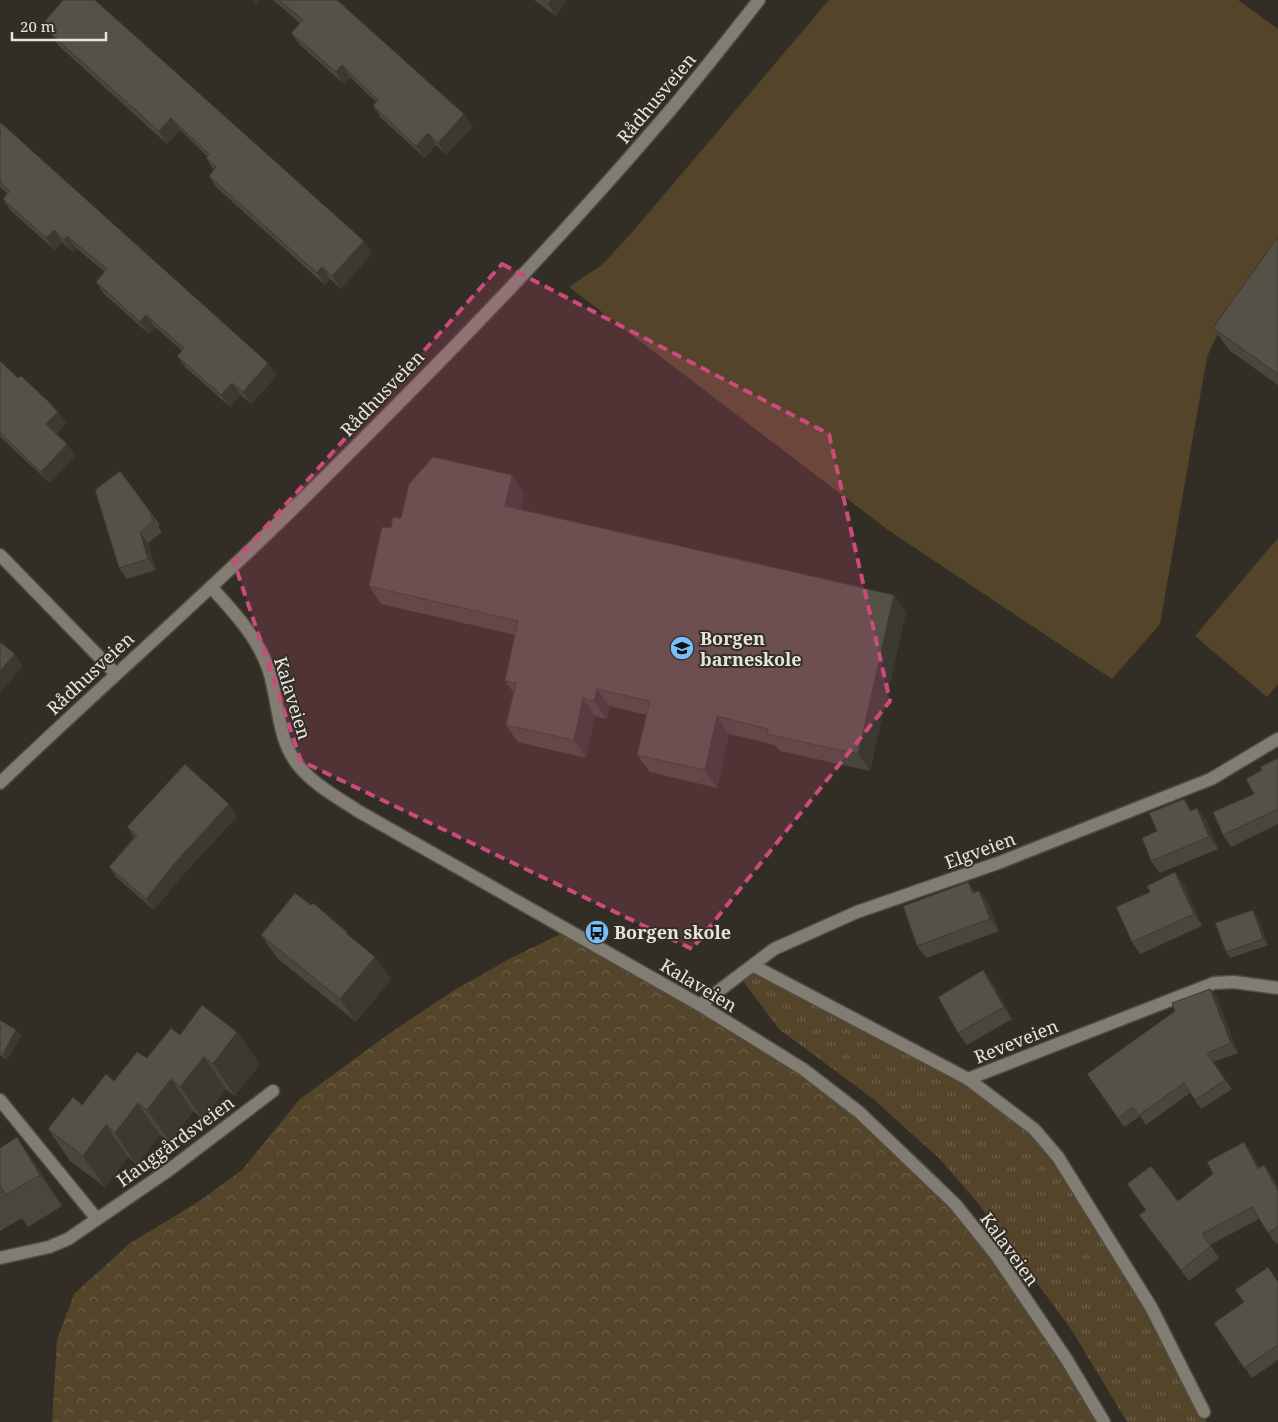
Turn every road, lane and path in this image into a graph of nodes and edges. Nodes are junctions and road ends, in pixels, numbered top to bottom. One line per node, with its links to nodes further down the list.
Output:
1 (759, 0): 3 (street, Rådhusveien)
2 (0, 555): 4 (street)
3 (212, 587): 4 (street, Rådhusveien); 9 (street, Kalaveien)
4 (115, 673): 6 (street, Rådhusveien)
5 (1278, 739): 7 (street, Elgveien)
6 (0, 783)
7 (754, 966): 9 (street, Elgveien); 10 (street, Reveveien)
8 (1278, 988): 10 (street, Reveveien)
9 (700, 1005): 16 (street, Kalaveien)
10 (968, 1079): 15 (street)
11 (273, 1091): 13 (street, Hauggårdsveien)
12 (0, 1100): 13 (street)
13 (97, 1219): 14 (street, Hauggårdsveien)
14 (0, 1258)
15 (1204, 1412)
16 (1104, 1422)

